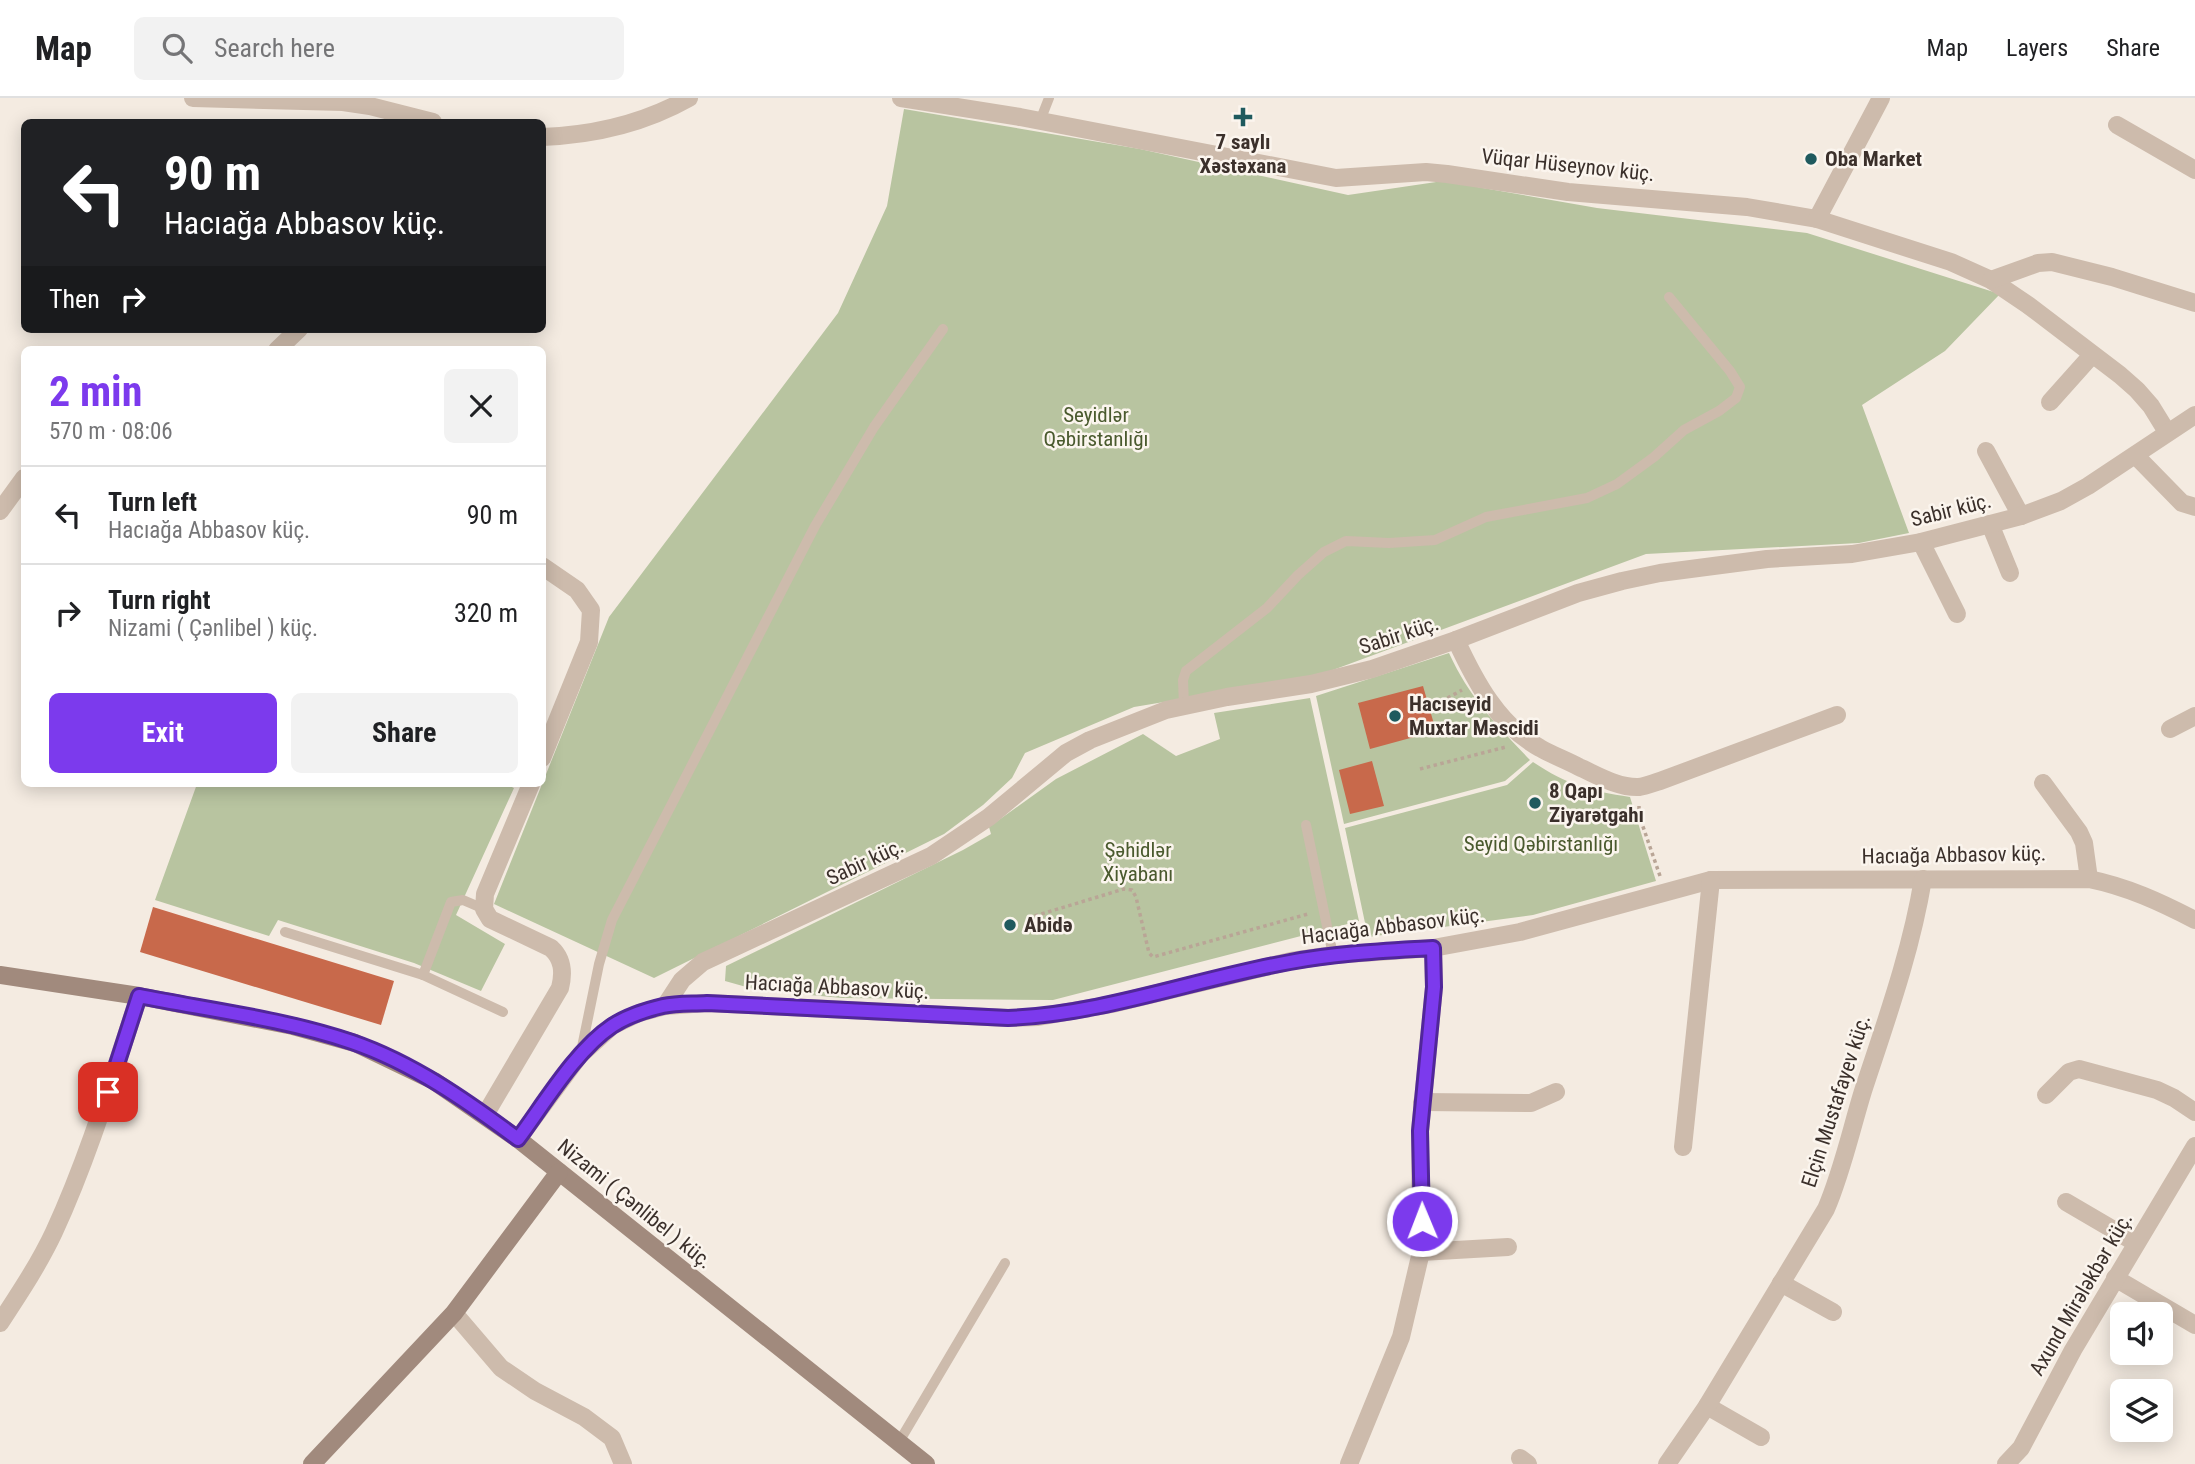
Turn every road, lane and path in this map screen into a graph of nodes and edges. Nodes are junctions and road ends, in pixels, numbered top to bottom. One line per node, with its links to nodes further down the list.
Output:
1 (193, 98): 6 (street)
2 (689, 98): 9 (street)
3 (901, 98): 7 (street, Vüqar Hüseynov küç.)
4 (1049, 98): 7 (lane)
5 (1881, 98): 11 (street)
6 (421, 119)
7 (1040, 121): 11 (street, Vüqar Hüseynov küç.)
8 (2117, 125): 10 (street)
9 (546, 137)
10 (2195, 170)
11 (1816, 219): 12 (street, Vüqar Hüseynov küç.)
12 (1991, 280): 14 (street); 18 (street, Vüqar Hüseynov küç.)
13 (1669, 297): 35 (lane)
14 (2195, 303)
15 (943, 328): 63 (lane)
16 (295, 333): 17 (street)
17 (281, 346)
18 (2092, 355): 19 (street); 21 (street, Vüqar Hüseynov küç.)
19 (2050, 402)
20 (2195, 415): 21 (street, Sabir küç.)
21 (2167, 432): 23 (street, Sabir küç.)
22 (1986, 451): 27 (street)
23 (2136, 456): 25 (street); 27 (street, Sabir küç.)
24 (21, 482): 26 (street)
25 (2195, 506)
26 (0, 510)
27 (2021, 516): 28 (street, Sabir küç.)
28 (1990, 524): 29 (street, Sabir küç.); 31 (street)
29 (1921, 542): 32 (street); 33 (street, Sabir küç.)
30 (546, 569): 41 (street)
31 (2010, 573)
32 (1957, 614)
33 (1456, 640): 34 (street); 35 (street, Sabir küç.)
34 (1476, 682): 36 (path); 40 (street)
35 (1184, 705): 61 (street, Sabir küç.)
36 (1429, 708)
37 (1838, 715): 45 (street)
38 (2195, 716): 39 (street)
39 (2170, 729)
40 (1523, 736): 42 (path); 45 (street)
41 (546, 748)
42 (1420, 769)
43 (2043, 783): 48 (street)
44 (530, 787): 51 (street)
45 (1639, 787): 50 (path)
46 (1306, 825): 52 (lane)
47 (1923, 879): 48 (street, Hacıağa Abbasov küç.); 49 (street, Hacıağa Abbasov küç.); 79 (street, Elçin Mustafayev küç.)
48 (2089, 879): 54 (street, Hacıağa Abbasov küç.)
49 (1711, 880): 50 (street, Hacıağa Abbasov küç.); 71 (street)
50 (1665, 892): 56 (street, Hacıağa Abbasov küç.)
51 (484, 909): 59 (lane); 68 (street)
52 (1324, 910): 53 (path); 57 (lane)
53 (1028, 918)
54 (2195, 920)
55 (285, 932): 59 (lane)
56 (1433, 948): 57 (street, Hacıağa Abbasov küç.); 66 (street)
57 (1333, 956): 61 (street, Hacıağa Abbasov küç.)
58 (0, 975): 60 (main road, Nizami ( Çənlibel ) küç.)
59 (423, 975): 62 (lane)
60 (139, 996): 68 (main road, Nizami ( Çənlibel ) küç.); 82 (street)
61 (665, 1006): 63 (street, Hacıağa Abbasov küç.)
62 (503, 1012)
63 (580, 1055): 69 (street, Hacıağa Abbasov küç.)
64 (1556, 1092): 66 (street)
65 (2046, 1095): 67 (street)
66 (1422, 1102): 76 (street)
67 (2195, 1112)
68 (485, 1115): 69 (main road, Nizami ( Çənlibel ) küç.)
69 (518, 1139): 72 (main road, Nizami ( Çənlibel ) küç.)
70 (2195, 1146): 74 (street, Axund Mirələkbər küç.)
71 (1683, 1147)
72 (559, 1172): 81 (main road); 86 (main road, Nizami ( Çənlibel ) küç.)
73 (2066, 1202): 74 (street)
74 (2136, 1243): 78 (street, Axund Mirələkbər küç.)
75 (1508, 1247): 76 (street)
76 (1421, 1252): 90 (street)
77 (1004, 1264): 86 (lane)
78 (2115, 1278): 83 (street); 92 (street, Axund Mirələkbər küç.)
79 (1781, 1283): 80 (street); 84 (street, Elçin Mustafayev küç.)
80 (1833, 1312)
81 (454, 1313): 87 (main road); 88 (street)
82 (0, 1324)
83 (2195, 1325)
84 (1707, 1406): 85 (street); 91 (street, Elçin Mustafayev küç.)
85 (1761, 1437)
86 (899, 1442): 89 (main road, Nizami ( Çənlibel ) küç.)
87 (312, 1464)
88 (623, 1464)
89 (926, 1464)
90 (1349, 1464)
91 (1667, 1464)
92 (2006, 1464)

